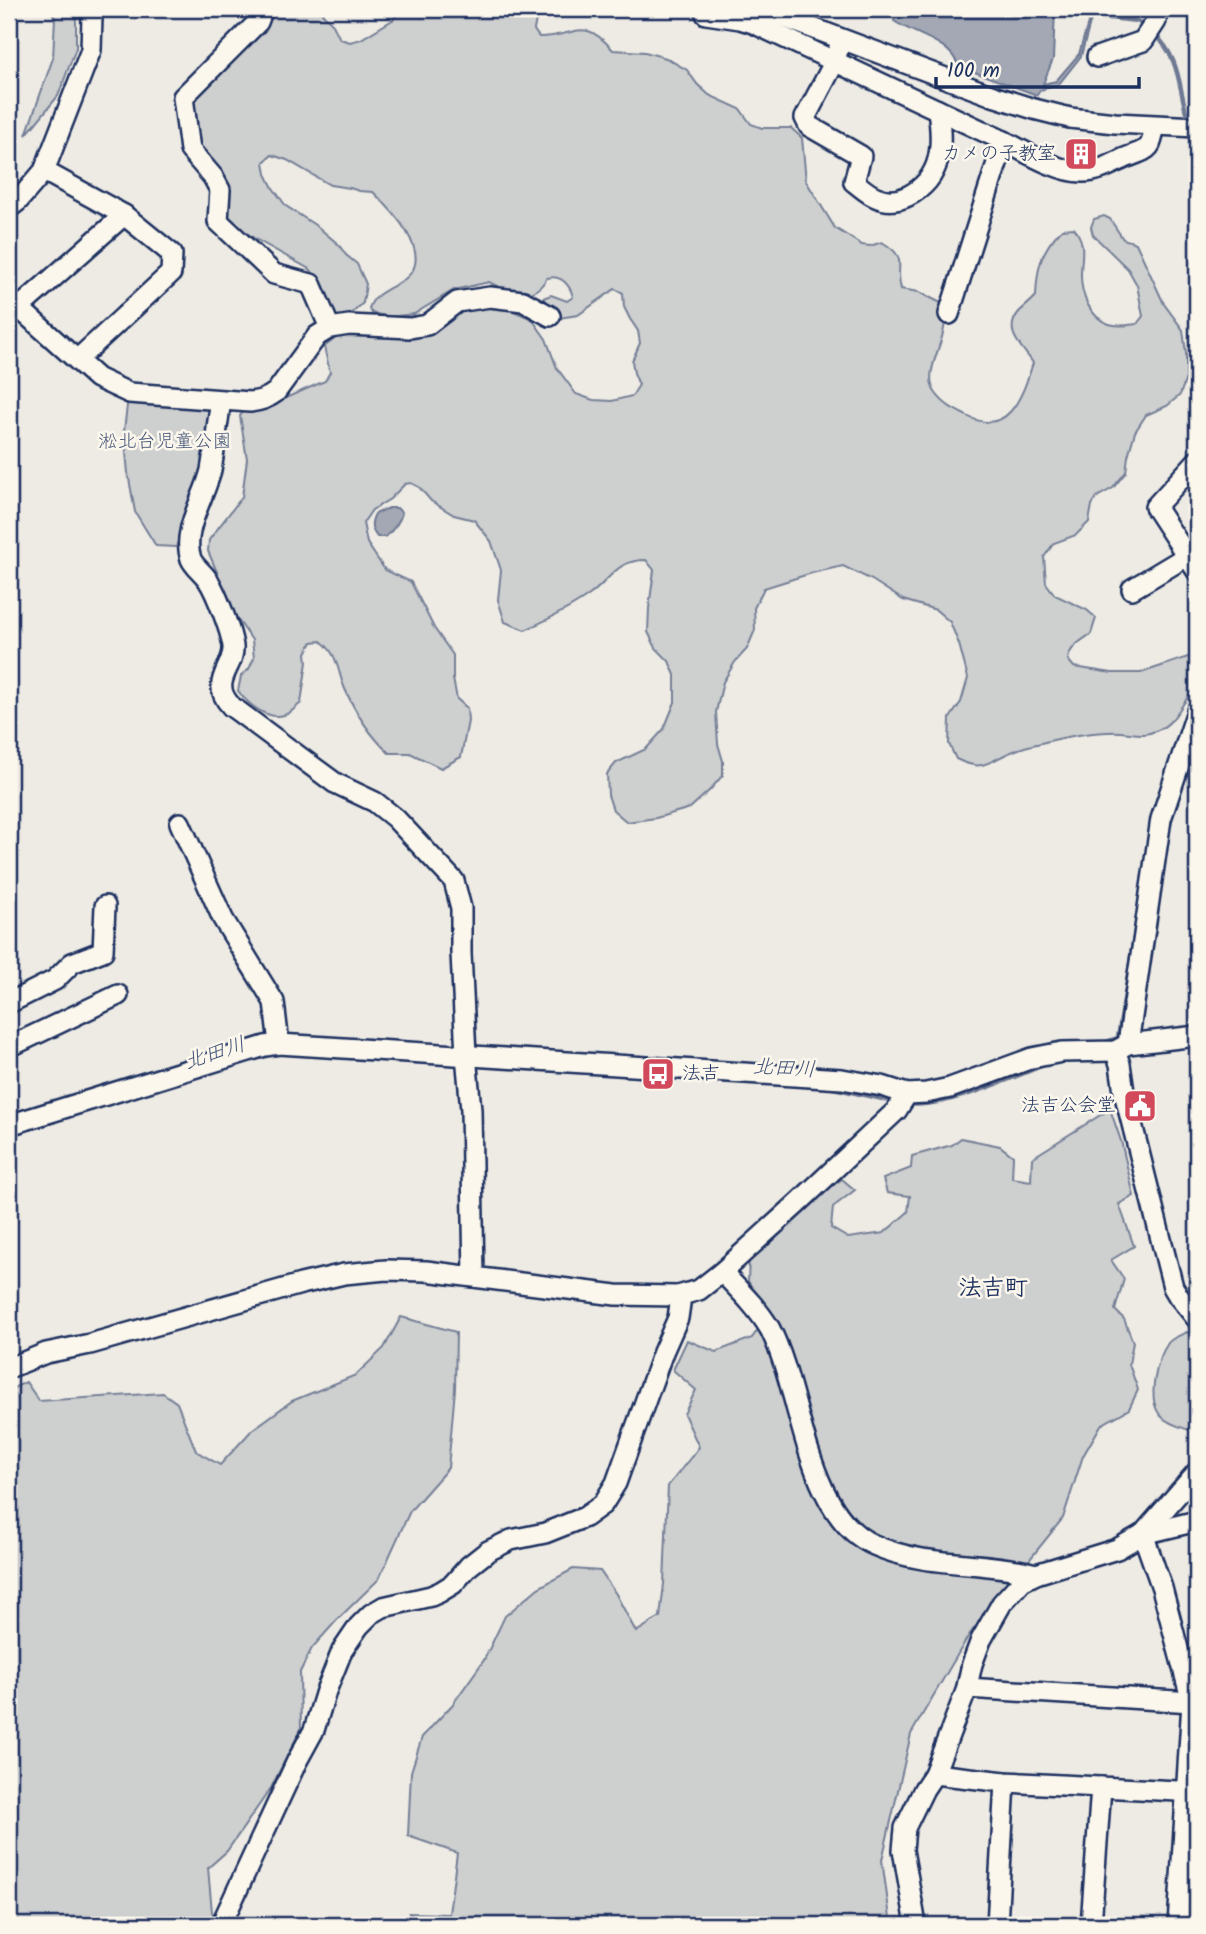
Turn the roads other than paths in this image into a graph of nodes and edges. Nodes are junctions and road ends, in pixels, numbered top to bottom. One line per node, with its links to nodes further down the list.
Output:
1 (90, 9): 13 (street)
2 (263, 9): 19 (street)
3 (762, 9): 6 (street)
4 (1156, 9): 7 (street)
5 (706, 14): 8 (street)
6 (841, 38): 8 (street); 10 (street)
7 (1097, 57)
8 (835, 61): 9 (street); 9 (street)
9 (938, 110): 12 (street)
10 (1154, 126): 11 (street); 12 (street)
11 (1197, 127)
12 (1004, 141): 17 (street)
13 (44, 171): 14 (street); 15 (street)
14 (9, 208)
15 (124, 215): 16 (street); 20 (street)
16 (14, 303): 20 (street)
17 (949, 314)
18 (550, 316): 19 (street)
19 (330, 328): 21 (street)
20 (78, 359): 21 (street)
21 (220, 401): 34 (street)
22 (1197, 461): 23 (street)
23 (1192, 564): 24 (street)
24 (1132, 589)
25 (1197, 711): 33 (street)
26 (180, 823): 31 (street)
27 (104, 906): 29 (street)
28 (118, 995): 32 (street)
29 (9, 1003)
30 (1197, 1036): 33 (street)
31 (279, 1044): 34 (street); 36 (street)
32 (9, 1046)
33 (1121, 1048): 35 (street); 40 (street)
34 (466, 1055): 35 (street); 38 (street)
35 (907, 1094): 37 (street)
36 (9, 1125)
37 (722, 1272): 39 (street); 45 (street)
38 (474, 1276): 39 (street); 41 (street)
39 (678, 1296): 53 (street)
40 (1197, 1319)
41 (9, 1368)
42 (1197, 1472): 44 (street)
43 (1197, 1521): 44 (street)
44 (1143, 1534): 45 (street); 46 (street)
45 (1036, 1574): 47 (street)
46 (1189, 1656): 48 (street)
47 (967, 1688): 48 (street); 49 (street)
48 (1192, 1702): 52 (street)
49 (934, 1774): 50 (street); 54 (street)
50 (1005, 1782): 51 (street); 55 (street)
51 (1101, 1787): 52 (street); 56 (street)
52 (1192, 1792): 57 (street)
53 (221, 1925)
54 (916, 1925)
55 (997, 1925)
56 (1091, 1925)
57 (1178, 1925)

